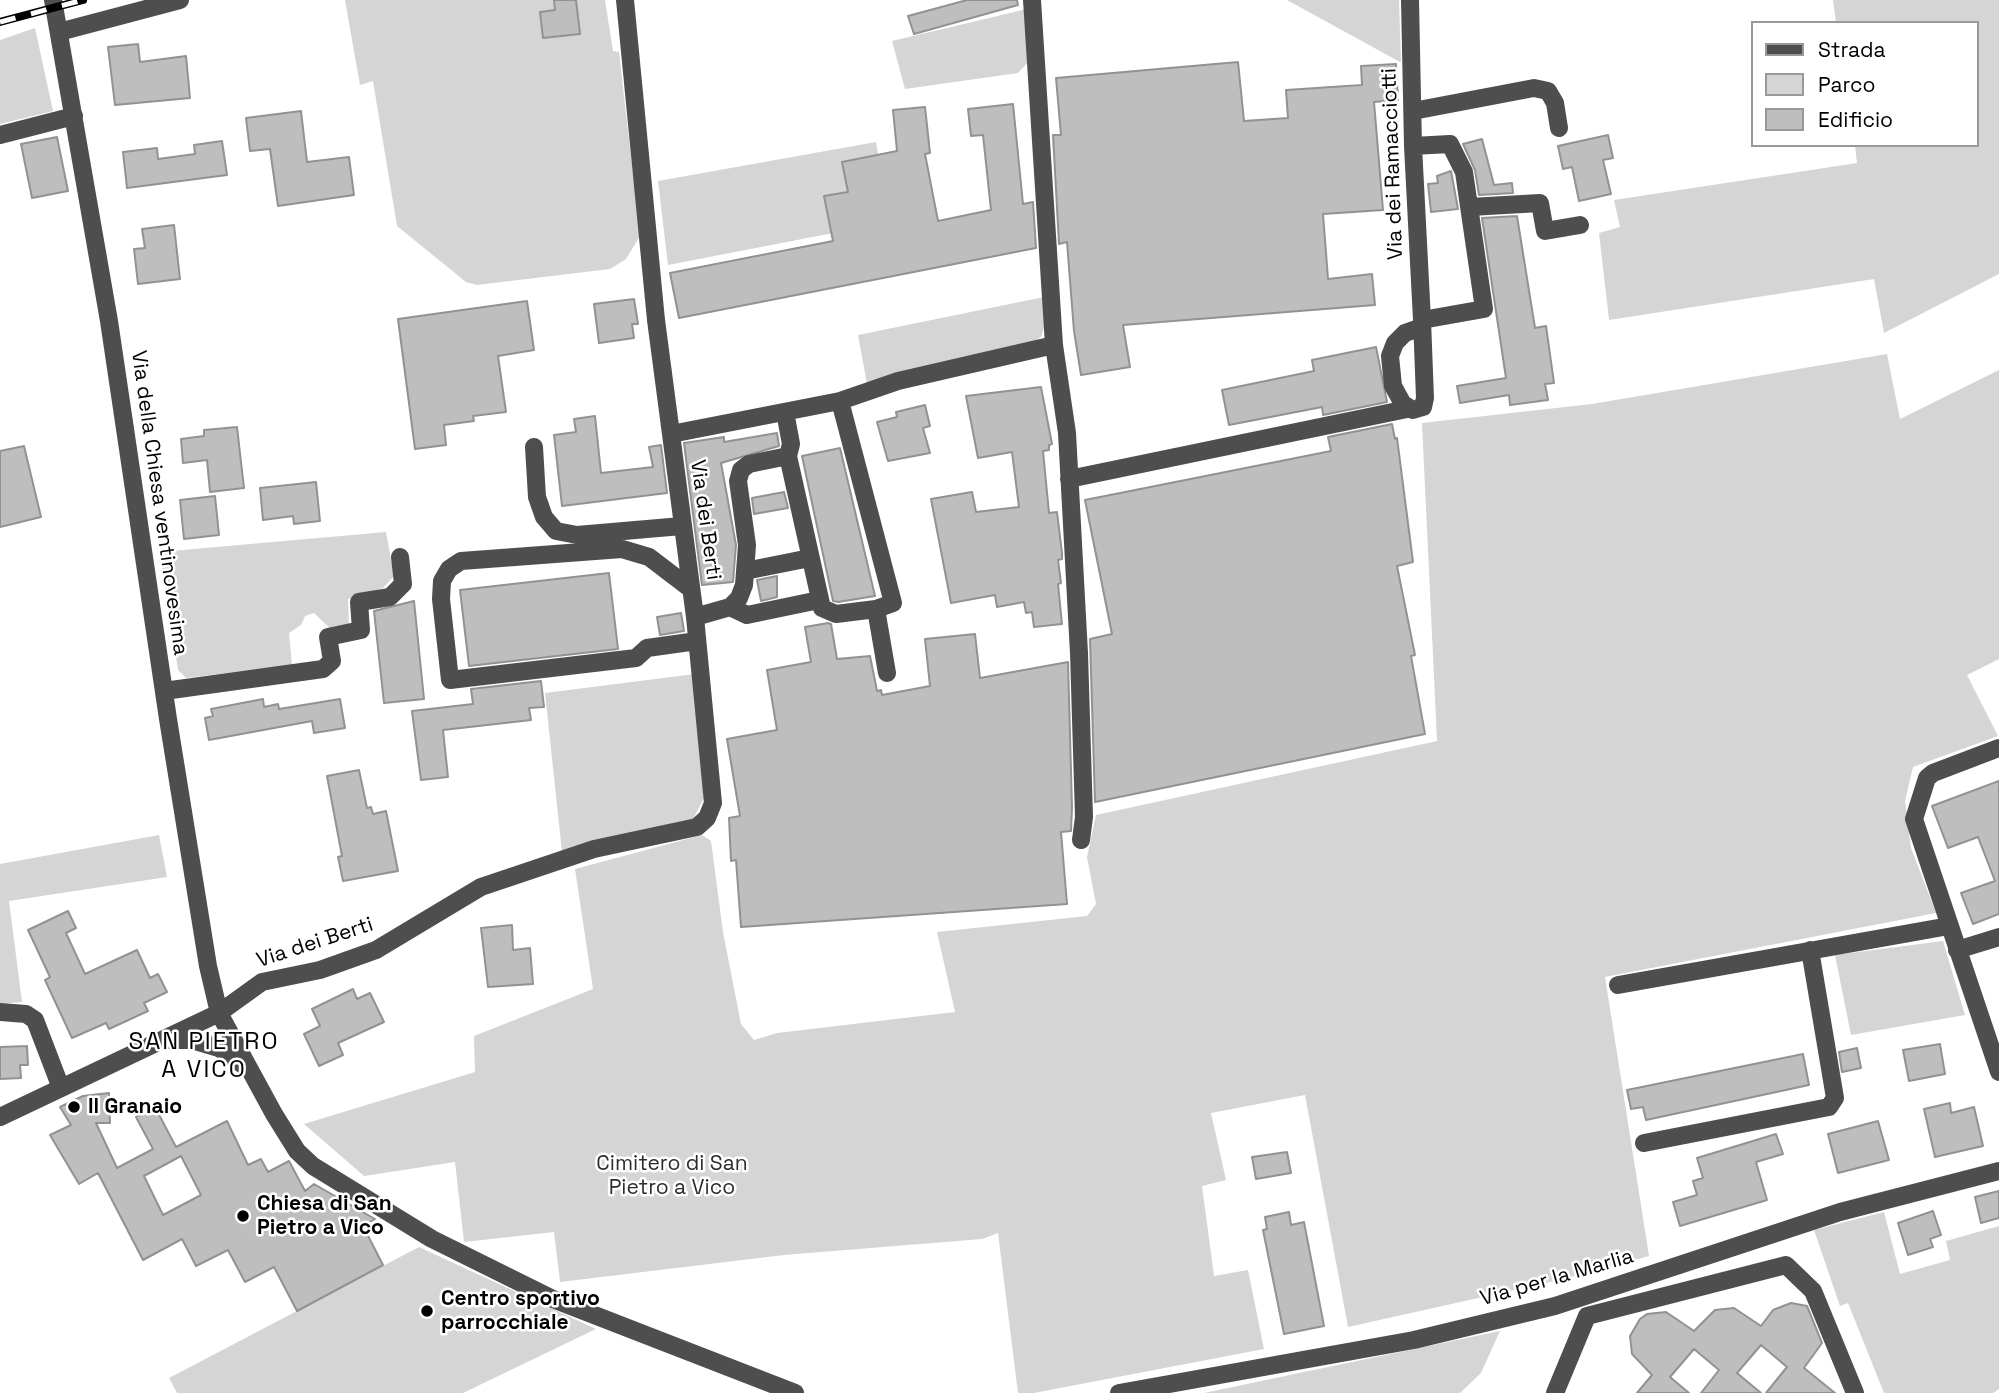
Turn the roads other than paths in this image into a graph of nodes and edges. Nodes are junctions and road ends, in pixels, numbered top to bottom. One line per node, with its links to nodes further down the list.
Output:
1 (53, 0): 6 (street, Via della Chiesa ventinovesima)
2 (180, 0): 6 (street)
3 (625, 0): 19 (street)
4 (1032, 0): 15 (street)
5 (1410, 0): 7 (street, Via dei Ramacciotti)
6 (60, 32): 8 (street, Via della Chiesa ventinovesima)
7 (1413, 111): 9 (street); 11 (street, Via dei Ramacciotti)
8 (74, 116): 10 (street); 34 (street, Via della Chiesa ventinovesima)
9 (1559, 128)
10 (0, 135)
11 (1413, 146): 12 (street); 14 (street, Via dei Ramacciotti)
12 (1470, 207): 13 (street); 14 (street)
13 (1580, 225)
14 (1422, 323): 17 (street, Via dei Ramacciotti); 17 (street)
15 (1054, 345): 16 (street, Via dei Berti); 22 (street)
16 (840, 401): 18 (street, Via dei Berti); 30 (street)
17 (1407, 408): 22 (street)
18 (785, 412): 19 (street, Via dei Berti); 21 (street)
19 (671, 434): 23 (street, Via dei Berti)
20 (534, 447): 23 (street)
21 (788, 456): 25 (street); 26 (street)
22 (1069, 479): 36 (street)
23 (682, 526): 27 (street, Via dei Berti)
24 (400, 557): 34 (street)
25 (810, 558): 26 (street); 28 (street)
26 (745, 570): 29 (street)
27 (691, 589): 31 (street, Via dei Berti); 32 (street)
28 (819, 600): 29 (street); 30 (street)
29 (730, 607): 31 (street)
30 (876, 609): 33 (street)
31 (695, 617): 32 (street, Via dei Berti)
32 (697, 641): 43 (street, Via dei Berti)
33 (887, 673)
34 (164, 691): 43 (street, Via della Chiesa ventinovesima)
35 (1999, 748): 37 (street)
36 (1081, 840)
37 (1949, 926): 39 (street); 40 (street)
38 (1999, 937): 40 (street)
39 (1810, 950): 41 (street); 49 (street)
40 (1957, 950): 46 (street)
41 (1618, 985)
42 (0, 1012): 47 (street)
43 (219, 1013): 44 (street, Via dei Berti); 45 (street, Via della Chiesa ventinovesima)
44 (162, 1040): 45 (street); 47 (street, Via dei Berti)
45 (250, 1071): 51 (street, Via della Chiesa ventinovesima)
46 (1999, 1072)
47 (61, 1088): 48 (street, Via dei Berti)
48 (0, 1117)
49 (1644, 1143)
50 (1999, 1171): 52 (street, Via per la Marlia)
51 (795, 1393)
52 (1119, 1393)
53 (1555, 1393): 54 (street)
54 (1855, 1393)

